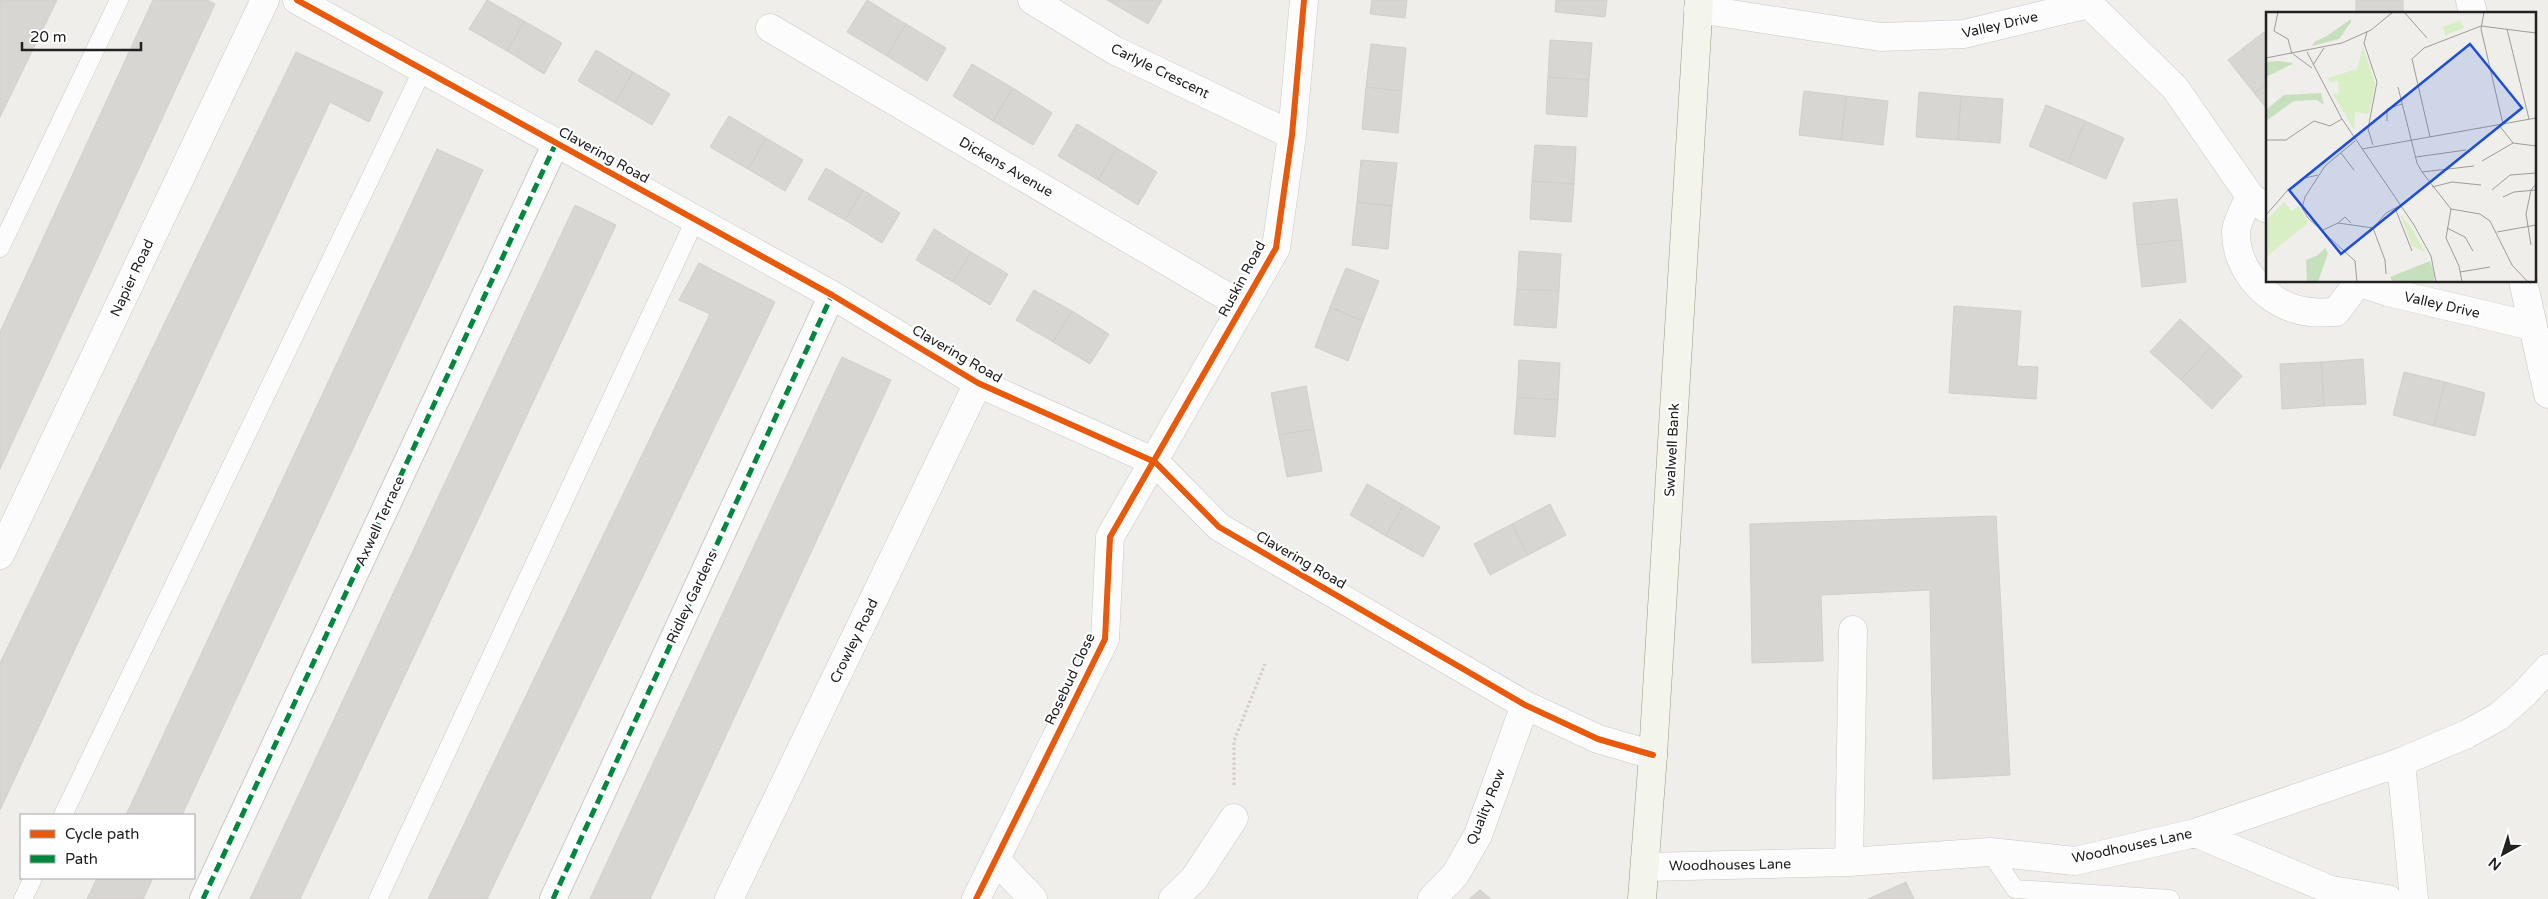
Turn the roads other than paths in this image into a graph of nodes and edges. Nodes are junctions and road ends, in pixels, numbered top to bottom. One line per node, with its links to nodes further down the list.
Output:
1 (119, 0): 15 (lane)
2 (265, 0): 24 (street, Napier Road)
3 (1032, 0): 11 (street, Carlyle Crescent)
4 (1304, 0): 11 (street, Ruskin Road)
5 (2090, 2): 8 (street, Valley Drive); 13 (street, Valley Drive)
6 (312, 4): 10 (street, Clavering Road)
7 (1699, 5): 8 (street, Valley Drive); 28 (main road, Swalwell Bank)
8 (1768, 10)
9 (770, 28): 19 (street, Dickens Avenue)
10 (423, 69): 12 (street, Clavering Road); 30 (lane)
11 (1292, 135): 19 (street, Ruskin Road)
12 (556, 143): 14 (street, Clavering Road); 39 (street, Axwell Terrace)
13 (2258, 202): 17 (street)
14 (695, 220): 18 (street, Clavering Road); 40 (lane)
15 (0, 248)
16 (2523, 282): 20 (street)
17 (2355, 283): 20 (street, Valley Drive)
18 (832, 295): 21 (street, Clavering Road); 41 (street, Ridley Gardens)
19 (1243, 306): 23 (street, Ruskin Road)
20 (2532, 326): 22 (street)
21 (978, 383): 23 (street, Clavering Road); 42 (street, Crowley Road)
22 (2548, 394)
23 (1154, 462): 27 (street, Clavering Road); 34 (street, Rosebud Close)
24 (0, 556)
25 (1853, 630): 35 (street)
26 (2548, 668): 29 (street, Woodhouses Lane)
27 (1524, 705): 28 (street, Clavering Road); 46 (street, Quality Row)
28 (1653, 754): 36 (main road, Swalwell Bank)
29 (2401, 762): 32 (street, Woodhouses Lane); 50 (street)
30 (64, 814)
31 (1234, 818): 45 (street)
32 (2195, 833): 33 (street, Woodhouses Lane); 49 (street)
33 (1990, 852): 35 (street, Woodhouses Lane); 48 (lane)
34 (996, 860): 43 (street, Rosebud Close); 44 (street)
35 (1850, 862): 36 (street, Woodhouses Lane)
36 (1646, 867): 47 (main road, Swalwell Bank)
37 (33, 879): 38 (lane)
38 (23, 899)
39 (203, 899)
40 (378, 899)
41 (552, 899)
42 (730, 899)
43 (976, 899)
44 (1033, 899)
45 (1173, 899)
46 (1432, 899)
47 (1642, 899)
48 (2170, 899)
49 (2388, 899)
50 (2414, 899)

